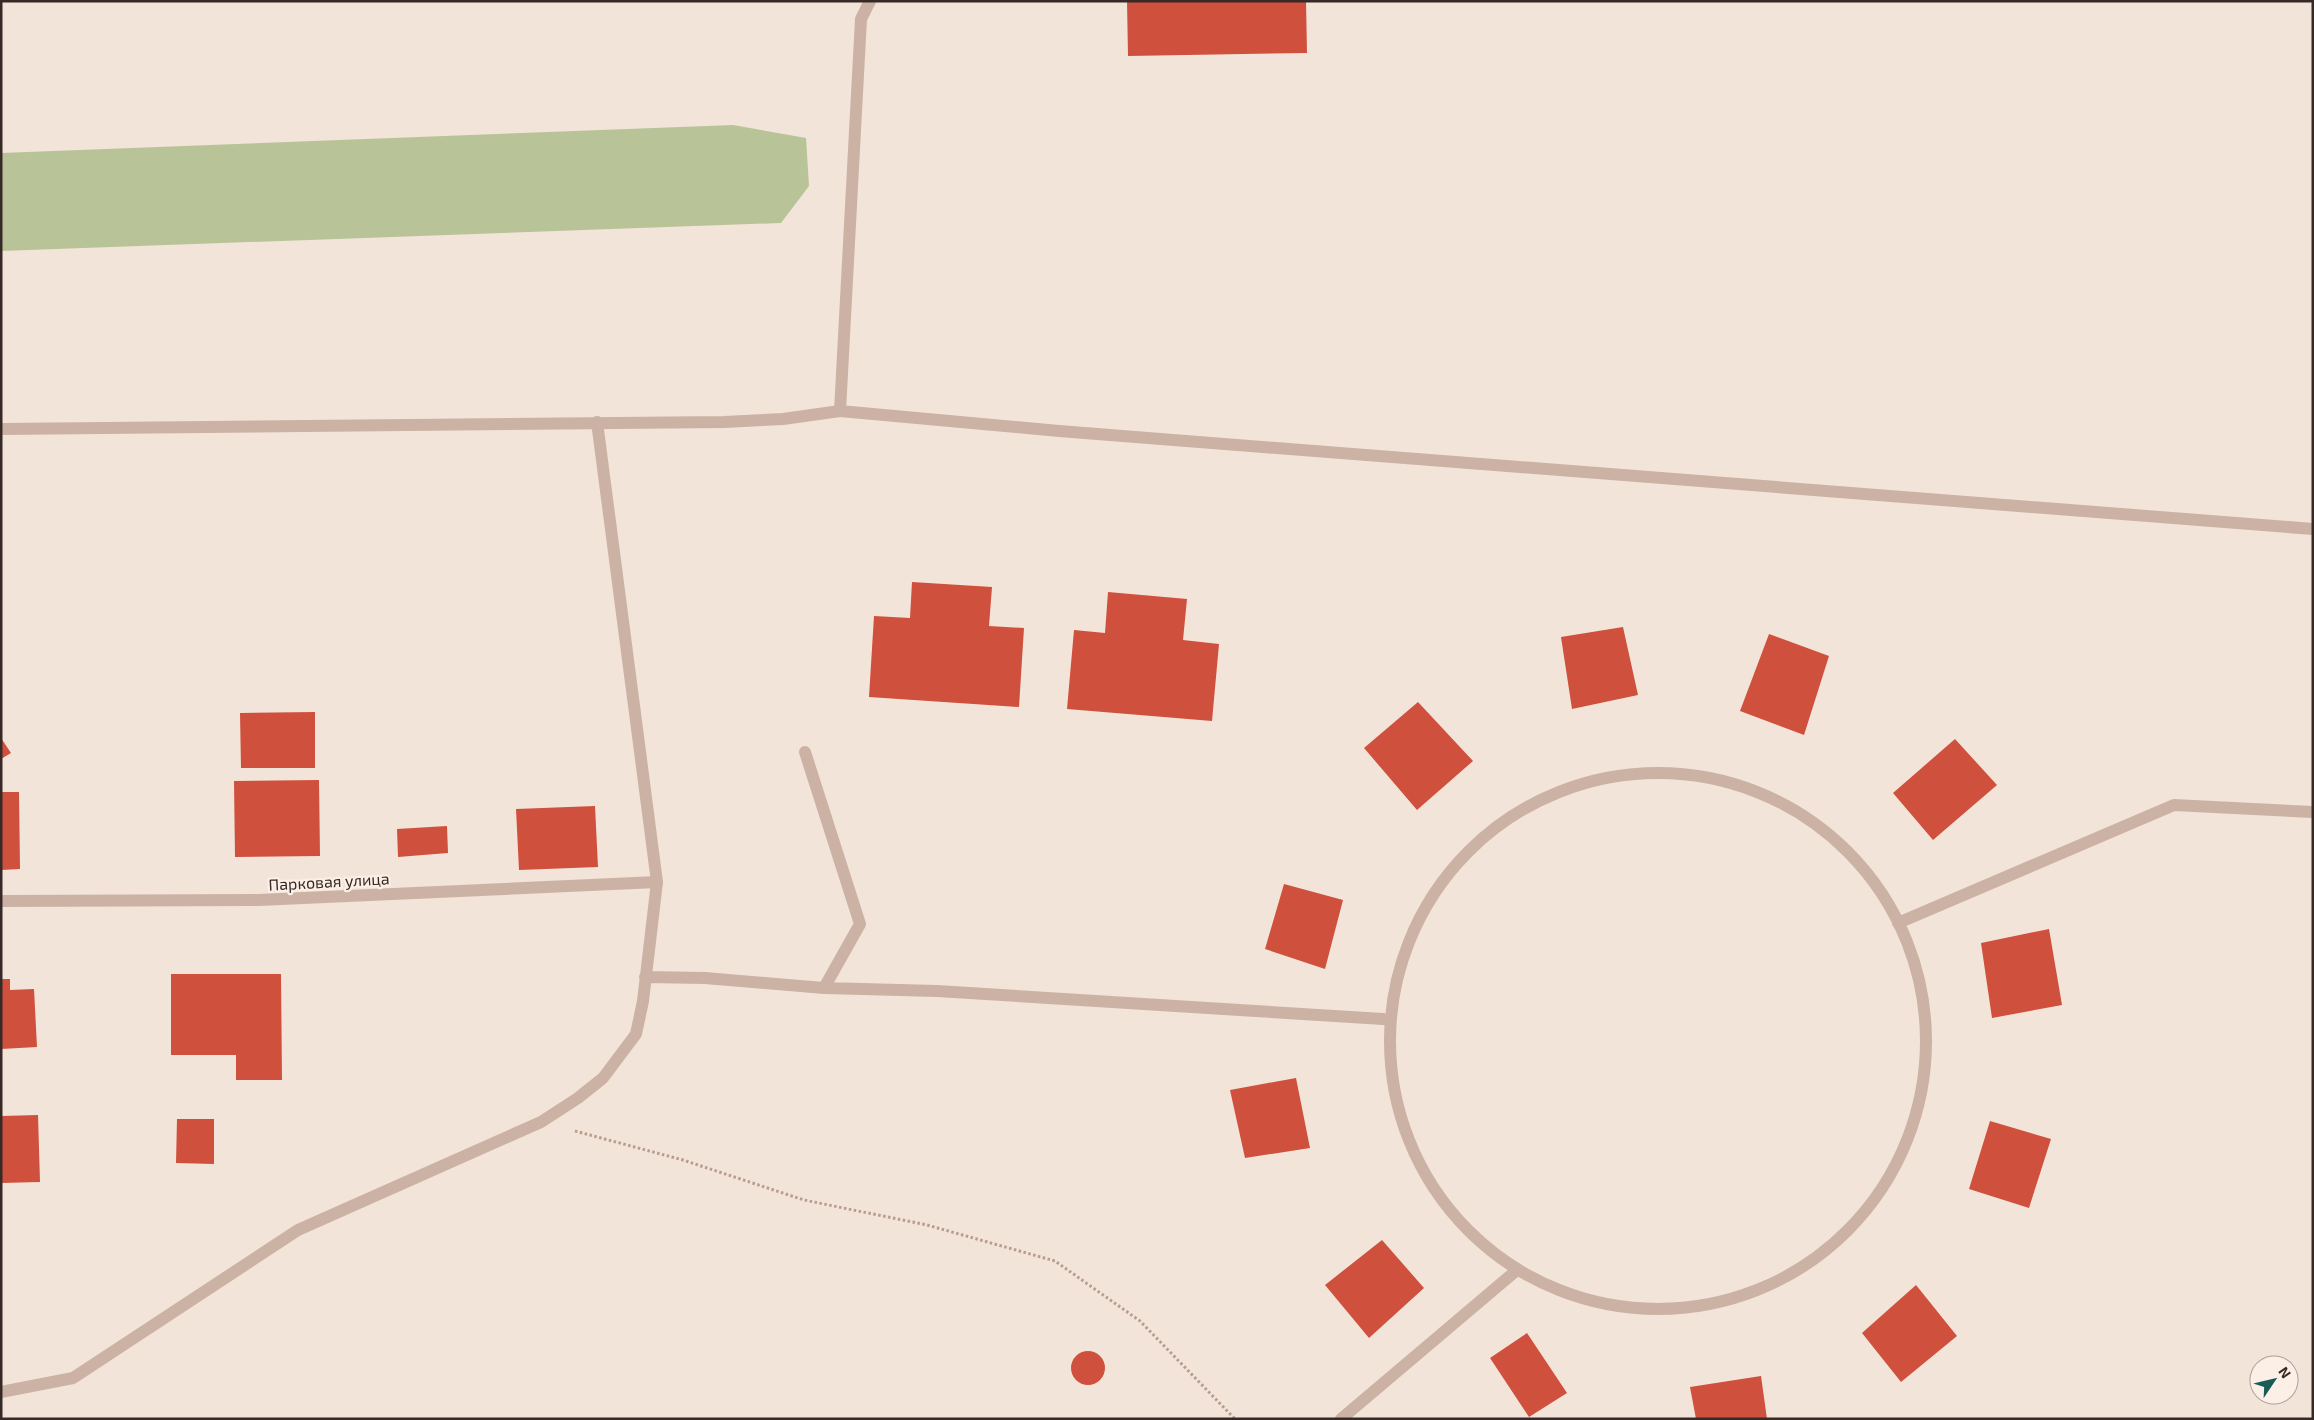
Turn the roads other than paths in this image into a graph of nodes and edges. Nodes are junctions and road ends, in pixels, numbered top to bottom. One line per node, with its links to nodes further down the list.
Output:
1 (870, 1): 2 (street)
2 (840, 411): 3 (street); 5 (street)
3 (597, 422): 4 (street); 8 (street)
4 (1, 429)
5 (2313, 529)
6 (805, 752): 12 (street)
7 (2313, 812): 10 (street)
8 (657, 882): 9 (street, Парковая улица); 11 (street)
9 (1, 902)
10 (1898, 923): 13 (street); 14 (street)
11 (645, 978): 12 (street); 15 (street)
12 (824, 988): 13 (street)
13 (1384, 1020): 14 (street)
14 (1517, 1270): 16 (street)
15 (1, 1392)
16 (1340, 1419)

